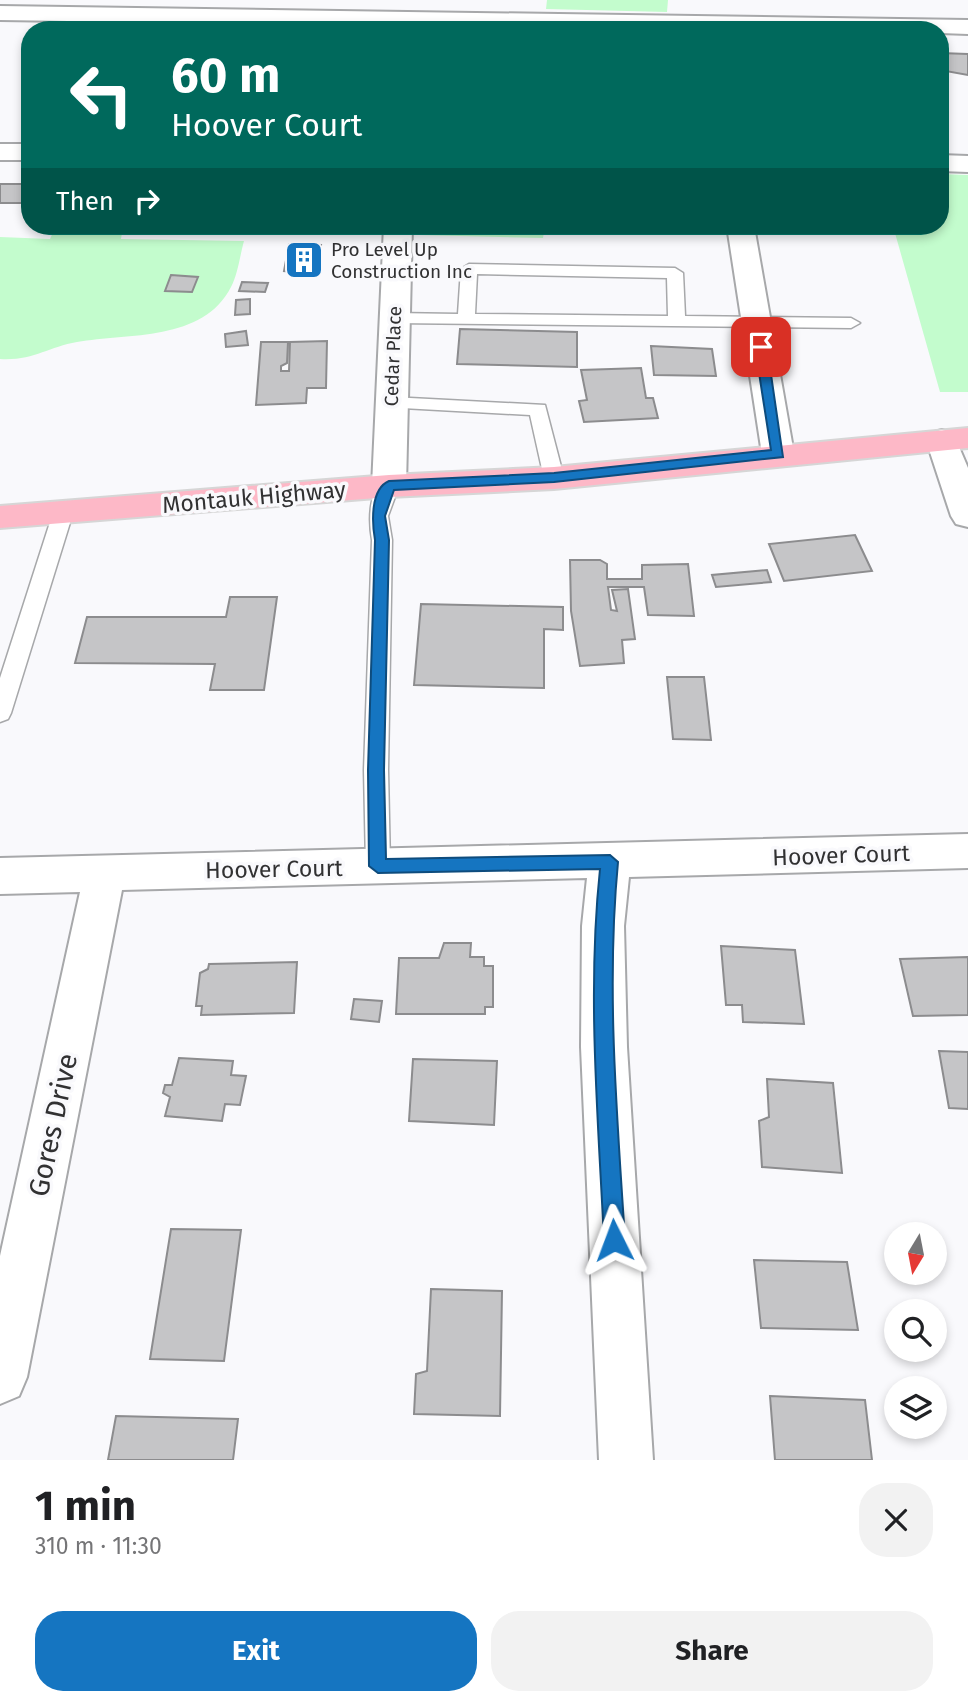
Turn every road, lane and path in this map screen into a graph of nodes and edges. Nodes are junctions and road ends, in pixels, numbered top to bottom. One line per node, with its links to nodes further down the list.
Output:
1 (699, 0): 4 (street)
2 (0, 13): 3 (street)
3 (434, 21)
4 (705, 21)
5 (949, 27): 6 (street)
6 (968, 27)
7 (0, 152): 8 (street)
8 (21, 152)
9 (949, 163): 10 (street)
10 (968, 164)
11 (398, 235): 14 (street, Cedar Place)
12 (742, 235): 16 (street)
13 (466, 317): 14 (lane); 15 (lane); 15 (lane)
14 (394, 318): 18 (street, Cedar Place)
15 (677, 321): 16 (lane)
16 (757, 322): 17 (lane); 20 (street)
17 (850, 323)
18 (391, 403): 21 (lane); 22 (street, Cedar Place)
19 (955, 439): 20 (main road, Montauk Highway); 24 (street)
20 (778, 454): 21 (main road, Montauk Highway)
21 (554, 478): 22 (main road, Montauk Highway)
22 (389, 486): 23 (main road, Montauk Highway); 29 (lane)
23 (63, 513): 25 (main road, Montauk Highway); 26 (lane)
24 (968, 516)
25 (0, 517)
26 (0, 713)
27 (968, 851): 28 (street, Hoover Court)
28 (610, 862): 29 (street, Hoover Court); 33 (street)
29 (378, 866): 30 (street, Hoover Court)
30 (105, 873): 31 (street, Hoover Court); 32 (street, Gores Drive)
31 (0, 876)
32 (0, 1377)
33 (626, 1460)

